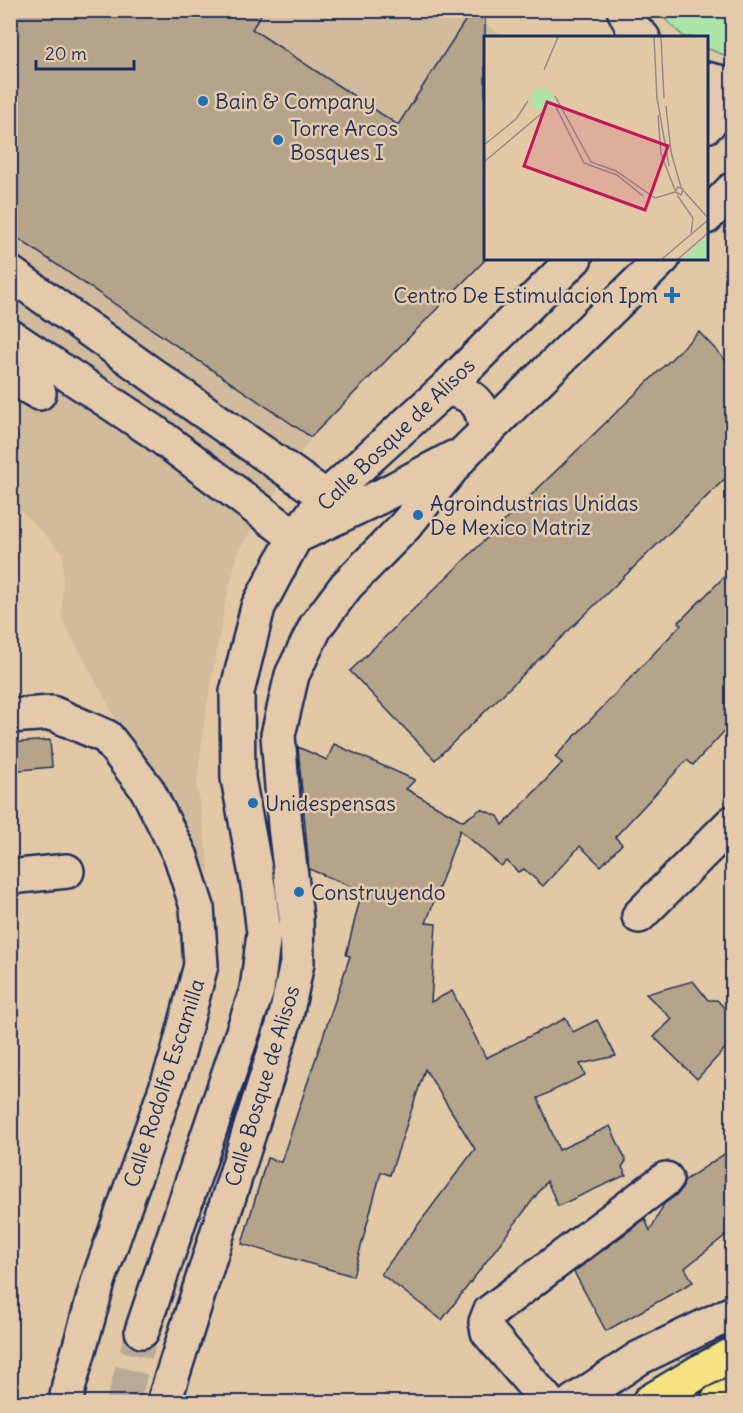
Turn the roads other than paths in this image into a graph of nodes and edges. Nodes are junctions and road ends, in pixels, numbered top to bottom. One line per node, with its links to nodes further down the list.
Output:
1 (624, 10): 2 (street)
2 (641, 36)
3 (707, 79): 4 (street)
4 (732, 85)
5 (732, 100): 6 (street)
6 (707, 124)
7 (732, 190): 8 (street)
8 (707, 215)
9 (573, 260): 14 (street, Calle Bosque de Alisos)
10 (661, 260): 16 (street, Calle Bosque de Alisos)
11 (10, 273): 17 (street)
12 (10, 336): 18 (street)
13 (10, 376): 15 (street)
14 (445, 389): 16 (street); 17 (street, Calle Bosque de Alisos)
15 (39, 393)
16 (475, 441): 18 (street); 30 (street, Calle Bosque de Alisos)
17 (326, 497): 18 (street, Calle Bosque de Alisos)
18 (295, 537): 26 (street, Calle Bosque de Alisos)
19 (10, 716): 29 (street, Calle Rodolfo Escamilla)
20 (732, 823): 23 (street)
21 (67, 871): 22 (street)
22 (10, 877)
23 (639, 916)
24 (666, 1179): 31 (street)
25 (732, 1313): 32 (street)
26 (141, 1331)
27 (732, 1354): 33 (main road)
28 (732, 1395): 34 (main road)
29 (66, 1402)
30 (164, 1402)
31 (548, 1402)
32 (573, 1402)
33 (649, 1402)
34 (717, 1402)

